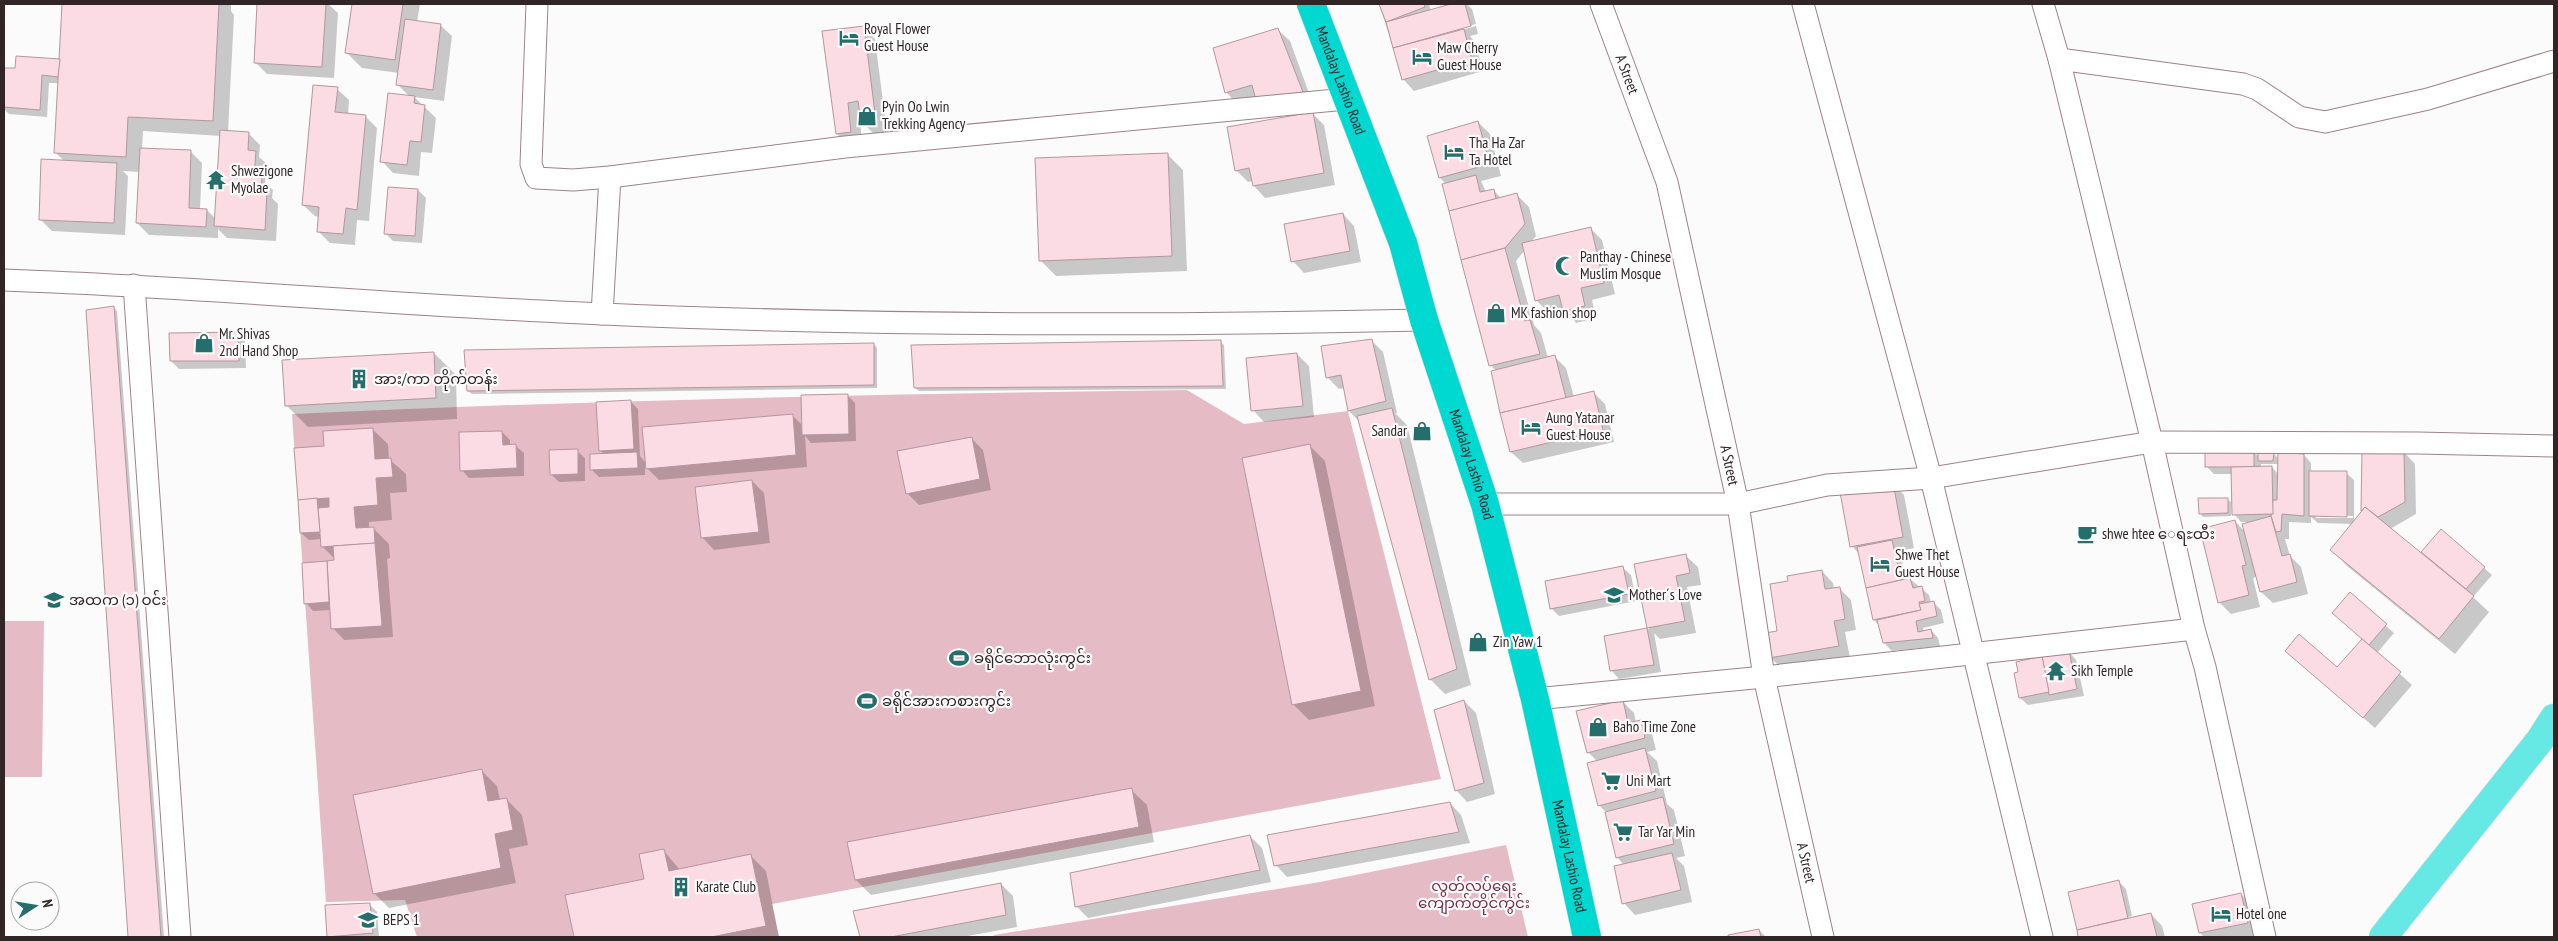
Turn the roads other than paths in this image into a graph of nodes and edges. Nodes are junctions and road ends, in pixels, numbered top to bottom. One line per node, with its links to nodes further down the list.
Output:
1 (537, 4): 9 (street)
2 (1311, 4): 8 (highway, Mandalay Lashio Road)
3 (1601, 4): 18 (street, A Street)
4 (1803, 4): 16 (street)
5 (2043, 4): 6 (street)
6 (2059, 60): 7 (street); 14 (street)
7 (2554, 61)
8 (1346, 99): 9 (street); 13 (highway, Mandalay Lashio Road)
9 (610, 178): 12 (street)
10 (4, 280): 11 (street)
11 (134, 285): 12 (street); 24 (street)
12 (602, 314): 13 (street)
13 (1424, 320): 17 (highway, Mandalay Lashio Road)
14 (2152, 442): 15 (street); 16 (street); 19 (street)
15 (2554, 446)
16 (1931, 478): 18 (street); 20 (street)
17 (1485, 504): 18 (street); 22 (highway, Mandalay Lashio Road)
18 (1738, 504): 21 (street, A Street)
19 (2194, 629): 20 (street); 28 (street)
20 (1972, 652): 21 (street); 27 (street)
21 (1764, 677): 22 (street); 26 (street, A Street)
22 (1535, 699): 25 (highway, Mandalay Lashio Road)
23 (2554, 718): 29 (main road)
24 (180, 937)
25 (1587, 937)
26 (1823, 937)
27 (2042, 937)
28 (2265, 937)
29 (2383, 937)

